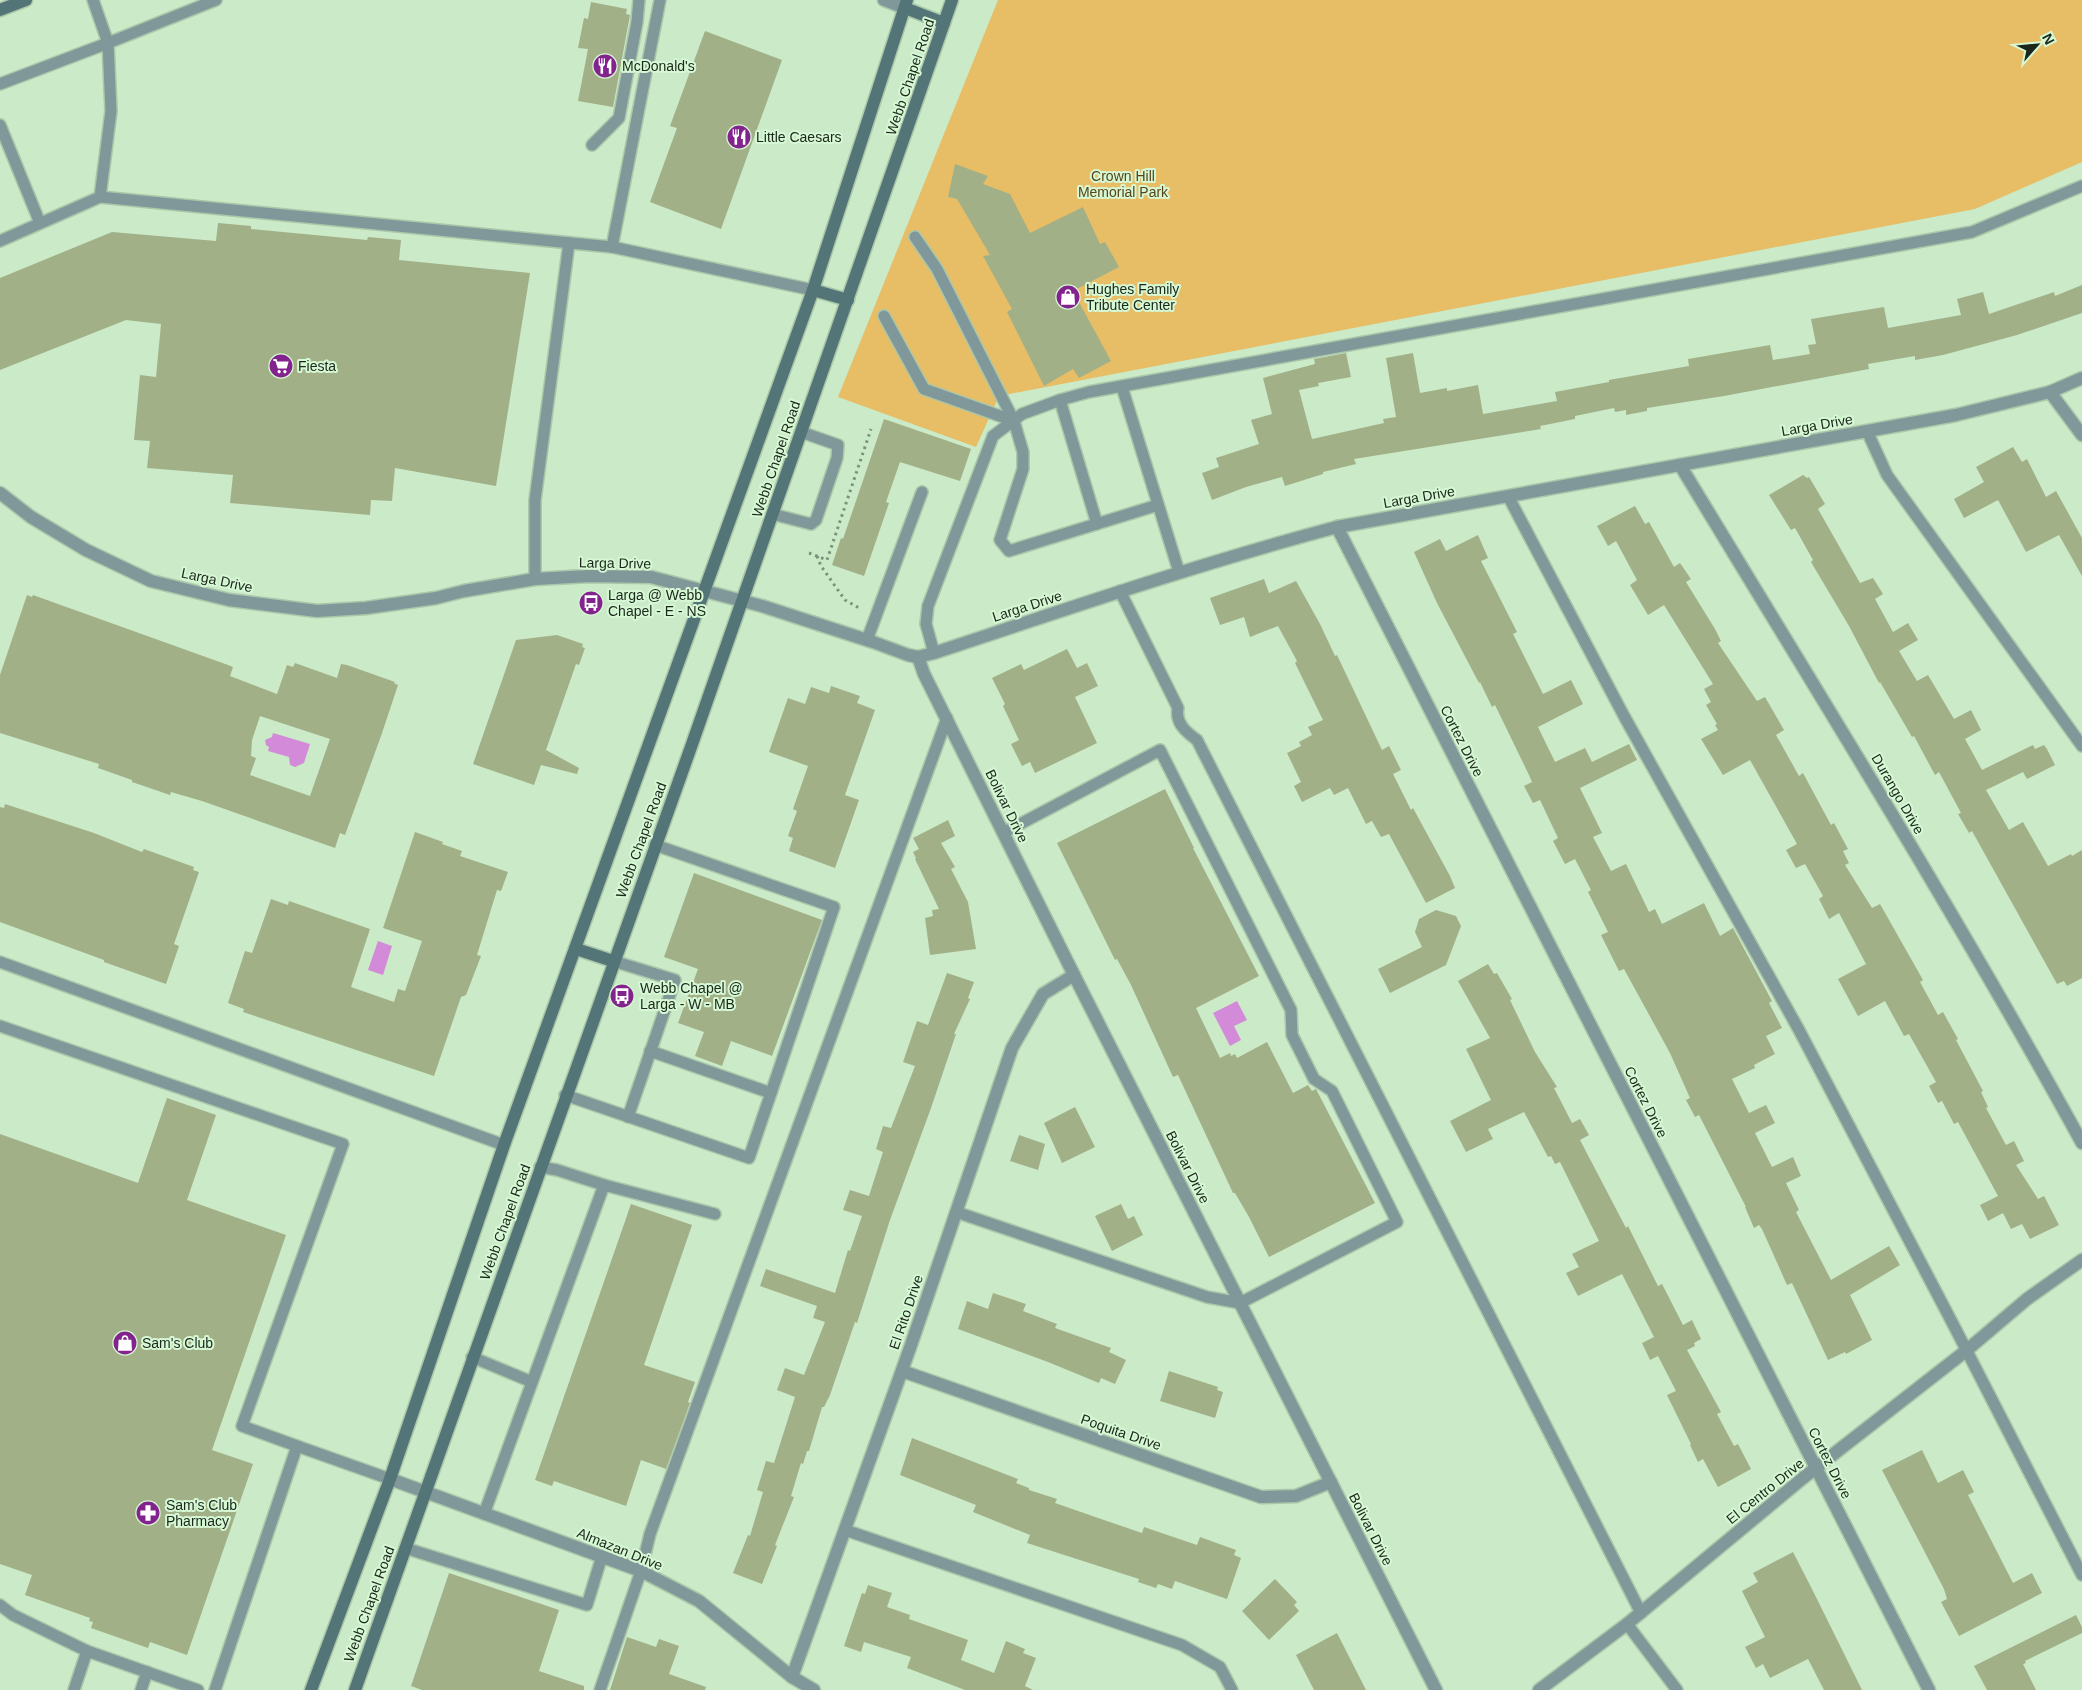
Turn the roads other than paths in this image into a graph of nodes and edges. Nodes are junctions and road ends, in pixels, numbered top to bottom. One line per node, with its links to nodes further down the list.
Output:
1 (26, 0): 9 (main road)
2 (93, 0): 11 (lane)
3 (216, 0): 11 (lane)
4 (639, 0): 14 (lane)
5 (660, 0): 21 (lane)
6 (884, 0): 8 (street)
7 (952, 0): 10 (main road, Webb Chapel Road)
8 (906, 4): 10 (main road); 22 (main road, Webb Chapel Road)
9 (0, 10)
10 (944, 23): 23 (main road, Webb Chapel Road)
11 (108, 43): 12 (lane); 16 (lane)
12 (0, 84)
13 (0, 125): 17 (lane)
14 (592, 145)
15 (2082, 186): 26 (lane)
16 (100, 197): 17 (lane); 20 (lane)
17 (40, 223): 19 (lane)
18 (915, 237): 29 (lane)
19 (0, 241)
20 (569, 243): 21 (lane); 42 (lane)
21 (612, 247): 22 (lane)
22 (813, 290): 23 (main road); 43 (main road, Webb Chapel Road)
23 (848, 300): 31 (main road, Webb Chapel Road)
24 (884, 316): 29 (lane)
25 (2082, 378): 27 (street, Larga Drive)
26 (1122, 386): 28 (lane); 37 (lane)
27 (2050, 392): 30 (street, Larga Drive); 32 (street)
28 (1060, 400): 29 (lane); 39 (lane)
29 (1014, 421): 39 (lane); 47 (lane)
30 (1868, 431): 33 (street, Larga Drive); 50 (lane)
31 (801, 432): 38 (main road, Webb Chapel Road); 38 (lane)
32 (2082, 435)
33 (1680, 465): 36 (street, Larga Drive); 62 (street, Durango Drive)
34 (922, 492): 46 (lane)
35 (0, 493): 42 (street, Larga Drive)
36 (1508, 496): 40 (street, Larga Drive); 70 (lane)
37 (1158, 505): 39 (lane); 41 (lane)
38 (772, 514): 45 (main road, Webb Chapel Road)
39 (1096, 524)
40 (1337, 527): 41 (street, Larga Drive); 75 (street, Cortez Drive)
41 (1179, 572): 44 (street, Larga Drive)
42 (535, 579): 43 (street, Larga Drive)
43 (705, 590): 45 (street, Larga Drive); 53 (main road, Webb Chapel Road)
44 (1120, 591): 47 (street, Larga Drive); 86 (lane)
45 (742, 600): 46 (street, Larga Drive); 52 (main road, Webb Chapel Road)
46 (867, 640): 48 (street, Larga Drive)
47 (934, 653): 48 (street, Larga Drive)
48 (918, 657): 49 (street, Bolivar Drive)
49 (947, 718): 51 (street, Bolivar Drive); 83 (lane)
50 (2082, 746)
51 (1003, 833): 56 (street, Bolivar Drive); 69 (lane)
52 (655, 845): 54 (main road, Webb Chapel Road); 59 (lane)
53 (576, 949): 54 (main road); 63 (main road, Webb Chapel Road)
54 (614, 961): 58 (lane); 60 (main road, Webb Chapel Road)
55 (0, 962): 63 (lane)
56 (1074, 975): 66 (street, El Rito Drive); 69 (street, Bolivar Drive)
57 (0, 1026): 74 (lane)
58 (650, 1051): 59 (lane); 61 (lane)
59 (771, 1093): 61 (lane)
60 (565, 1095): 61 (lane); 64 (main road, Webb Chapel Road)
61 (628, 1117)
62 (2082, 1143)
63 (504, 1145): 76 (main road, Webb Chapel Road)
64 (540, 1167): 65 (lane); 71 (main road, Webb Chapel Road)
65 (604, 1185): 67 (lane); 73 (lane)
66 (956, 1212): 69 (lane); 72 (street, El Rito Drive)
67 (715, 1214)
68 (2082, 1260): 70 (street, El Centro Drive)
69 (1240, 1303): 77 (street, Bolivar Drive)
70 (1967, 1350): 75 (street, El Centro Drive); 84 (lane)
71 (472, 1357): 73 (lane); 78 (main road, Webb Chapel Road)
72 (902, 1371): 77 (street, Poquita Drive); 80 (street, El Rito Drive)
73 (532, 1382): 79 (lane)
74 (297, 1446): 76 (lane); 94 (lane)
75 (1816, 1469): 86 (street, El Centro Drive); 103 (street, Cortez Drive)
76 (390, 1479): 78 (street, Almazan Drive); 95 (main road, Webb Chapel Road)
77 (1331, 1482): 100 (street, Bolivar Drive)
78 (425, 1492): 79 (street, Almazan Drive); 81 (main road, Webb Chapel Road)
79 (484, 1514): 82 (street, Almazan Drive)
80 (845, 1530): 90 (street, El Rito Drive); 99 (lane)
81 (405, 1548): 82 (lane); 96 (main road, Webb Chapel Road)
82 (602, 1556): 83 (street, Almazan Drive)
83 (641, 1571): 90 (street, Almazan Drive); 97 (lane)
84 (2082, 1574)
85 (0, 1604): 88 (lane)
86 (1640, 1613): 87 (street, El Centro Drive)
87 (1627, 1624): 101 (street, El Centro Drive); 102 (lane)
88 (87, 1650): 89 (lane); 91 (lane)
89 (147, 1672): 92 (lane); 93 (lane)
90 (792, 1677): 98 (street, Almazan Drive)
91 (74, 1690)
92 (140, 1690)
93 (198, 1690)
94 (215, 1690)
95 (311, 1690)
96 (355, 1690)
97 (600, 1690)
98 (814, 1690)
99 (1232, 1690)
100 (1436, 1690)
101 (1539, 1690)
102 (1677, 1690)
103 (1929, 1690)

